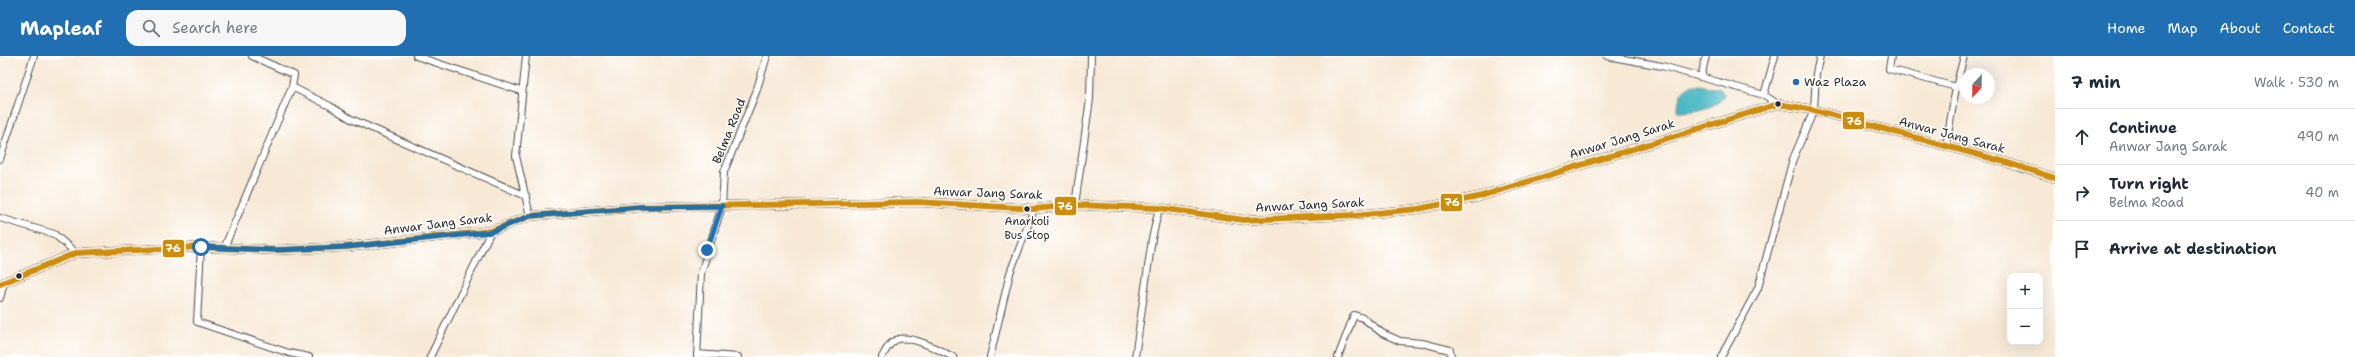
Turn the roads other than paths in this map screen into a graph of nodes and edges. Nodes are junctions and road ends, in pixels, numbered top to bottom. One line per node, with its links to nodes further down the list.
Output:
1 (34, 56): 21 (street)
2 (252, 56): 14 (street)
3 (416, 56): 16 (street)
4 (526, 56): 16 (street)
5 (767, 56): 24 (street, Belma Road)
6 (1091, 56): 25 (street)
7 (1607, 56): 13 (street)
8 (1706, 56): 13 (street)
9 (1775, 56): 17 (street)
10 (1820, 56): 19 (street)
11 (1891, 56): 15 (street)
12 (1964, 56): 15 (street)
13 (1701, 76): 17 (street)
14 (292, 87): 23 (street); 32 (street)
15 (1956, 87): 20 (street)
16 (521, 91): 23 (street)
17 (1764, 95): 18 (street)
18 (1778, 104): 19 (main road, Anwar Jang Sarak); 26 (main road, Anwar Jang Sarak)
19 (1814, 110): 20 (main road, Anwar Jang Sarak); 48 (street)
20 (1946, 146): 22 (main road, Anwar Jang Sarak)
21 (0, 159)
22 (2055, 178)
23 (526, 196): 28 (street)
24 (722, 206): 27 (main road, Anwar Jang Sarak); 28 (main road, Anwar Jang Sarak); 37 (street, Belma Road)
25 (1075, 206): 26 (main road, Anwar Jang Sarak); 27 (main road, Anwar Jang Sarak)
26 (1159, 208): 45 (street)
27 (1034, 209): 44 (street)
28 (530, 216): 30 (main road, Anwar Jang Sarak)
29 (0, 218): 33 (street)
30 (491, 232): 32 (main road, Anwar Jang Sarak); 40 (street)
31 (201, 247): 32 (main road, Anwar Jang Sarak); 33 (main road, Anwar Jang Sarak); 36 (street)
32 (224, 248)
33 (76, 253): 34 (main road, Anwar Jang Sarak)
34 (2, 284): 35 (street)
35 (0, 298)
36 (289, 355): 39 (street)
37 (697, 356): 38 (street)
38 (727, 356): 41 (street)
39 (309, 357)
40 (430, 357)
41 (738, 357)
42 (882, 357): 43 (street)
43 (953, 357)
44 (990, 357)
45 (1135, 357)
46 (1338, 357): 47 (street)
47 (1451, 357)
48 (1721, 357)

